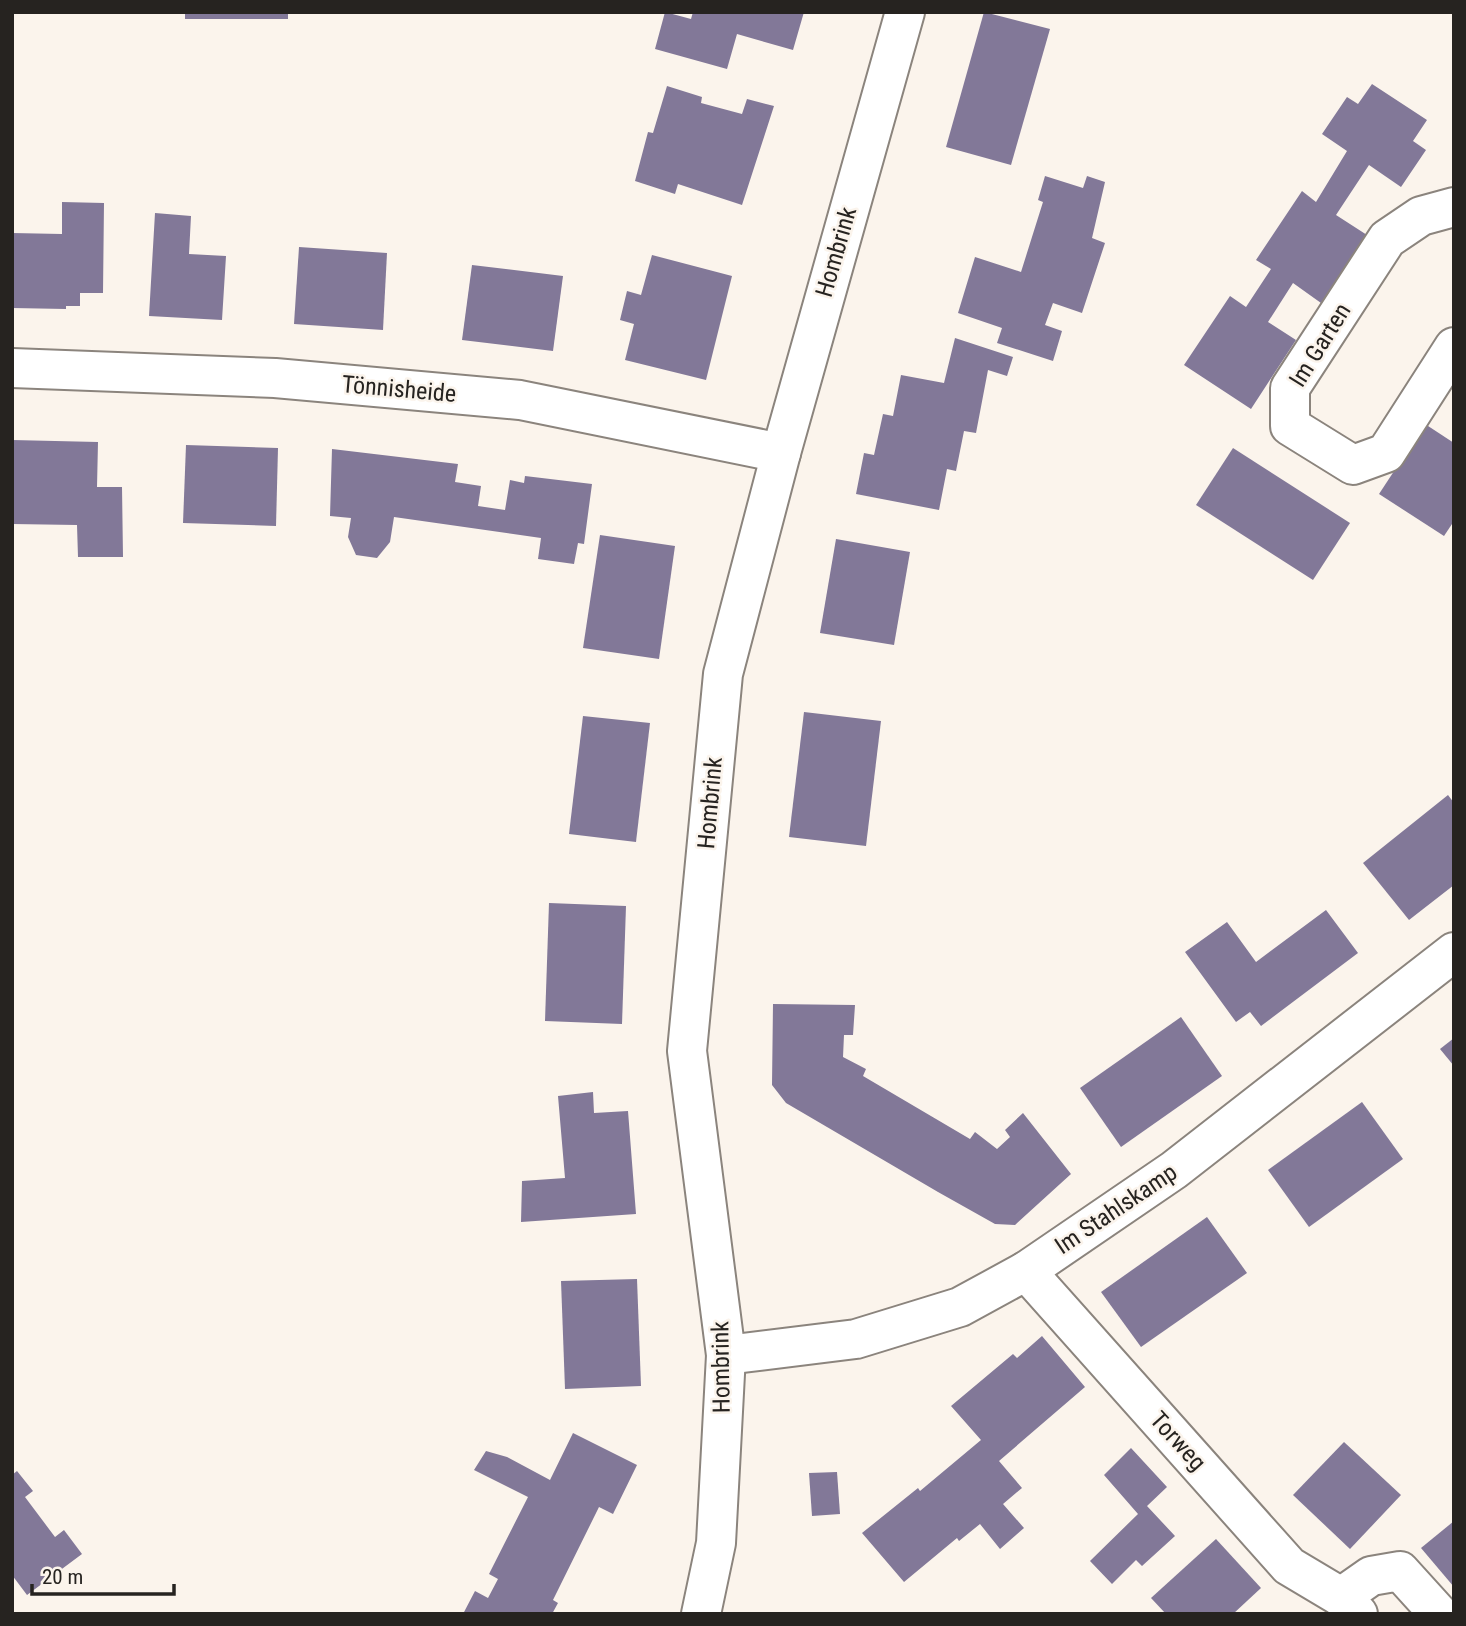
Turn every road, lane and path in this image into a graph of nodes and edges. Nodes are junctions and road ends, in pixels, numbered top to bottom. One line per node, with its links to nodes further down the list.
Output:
1 (905, 12): 5 (street, Hombrink)
2 (1454, 207): 3 (street, Im Garten)
3 (1454, 347)
4 (12, 368): 5 (street, Tönnisheide)
5 (780, 453): 8 (street, Hombrink)
6 (1454, 952): 7 (street, Im Stahlskamp)
7 (1026, 1271): 8 (street, Im Stahlskamp); 9 (street, Torweg)
8 (726, 1355): 10 (street, Hombrink)
9 (1350, 1605): 11 (street, Torweg)
10 (701, 1614)
11 (1439, 1614)

